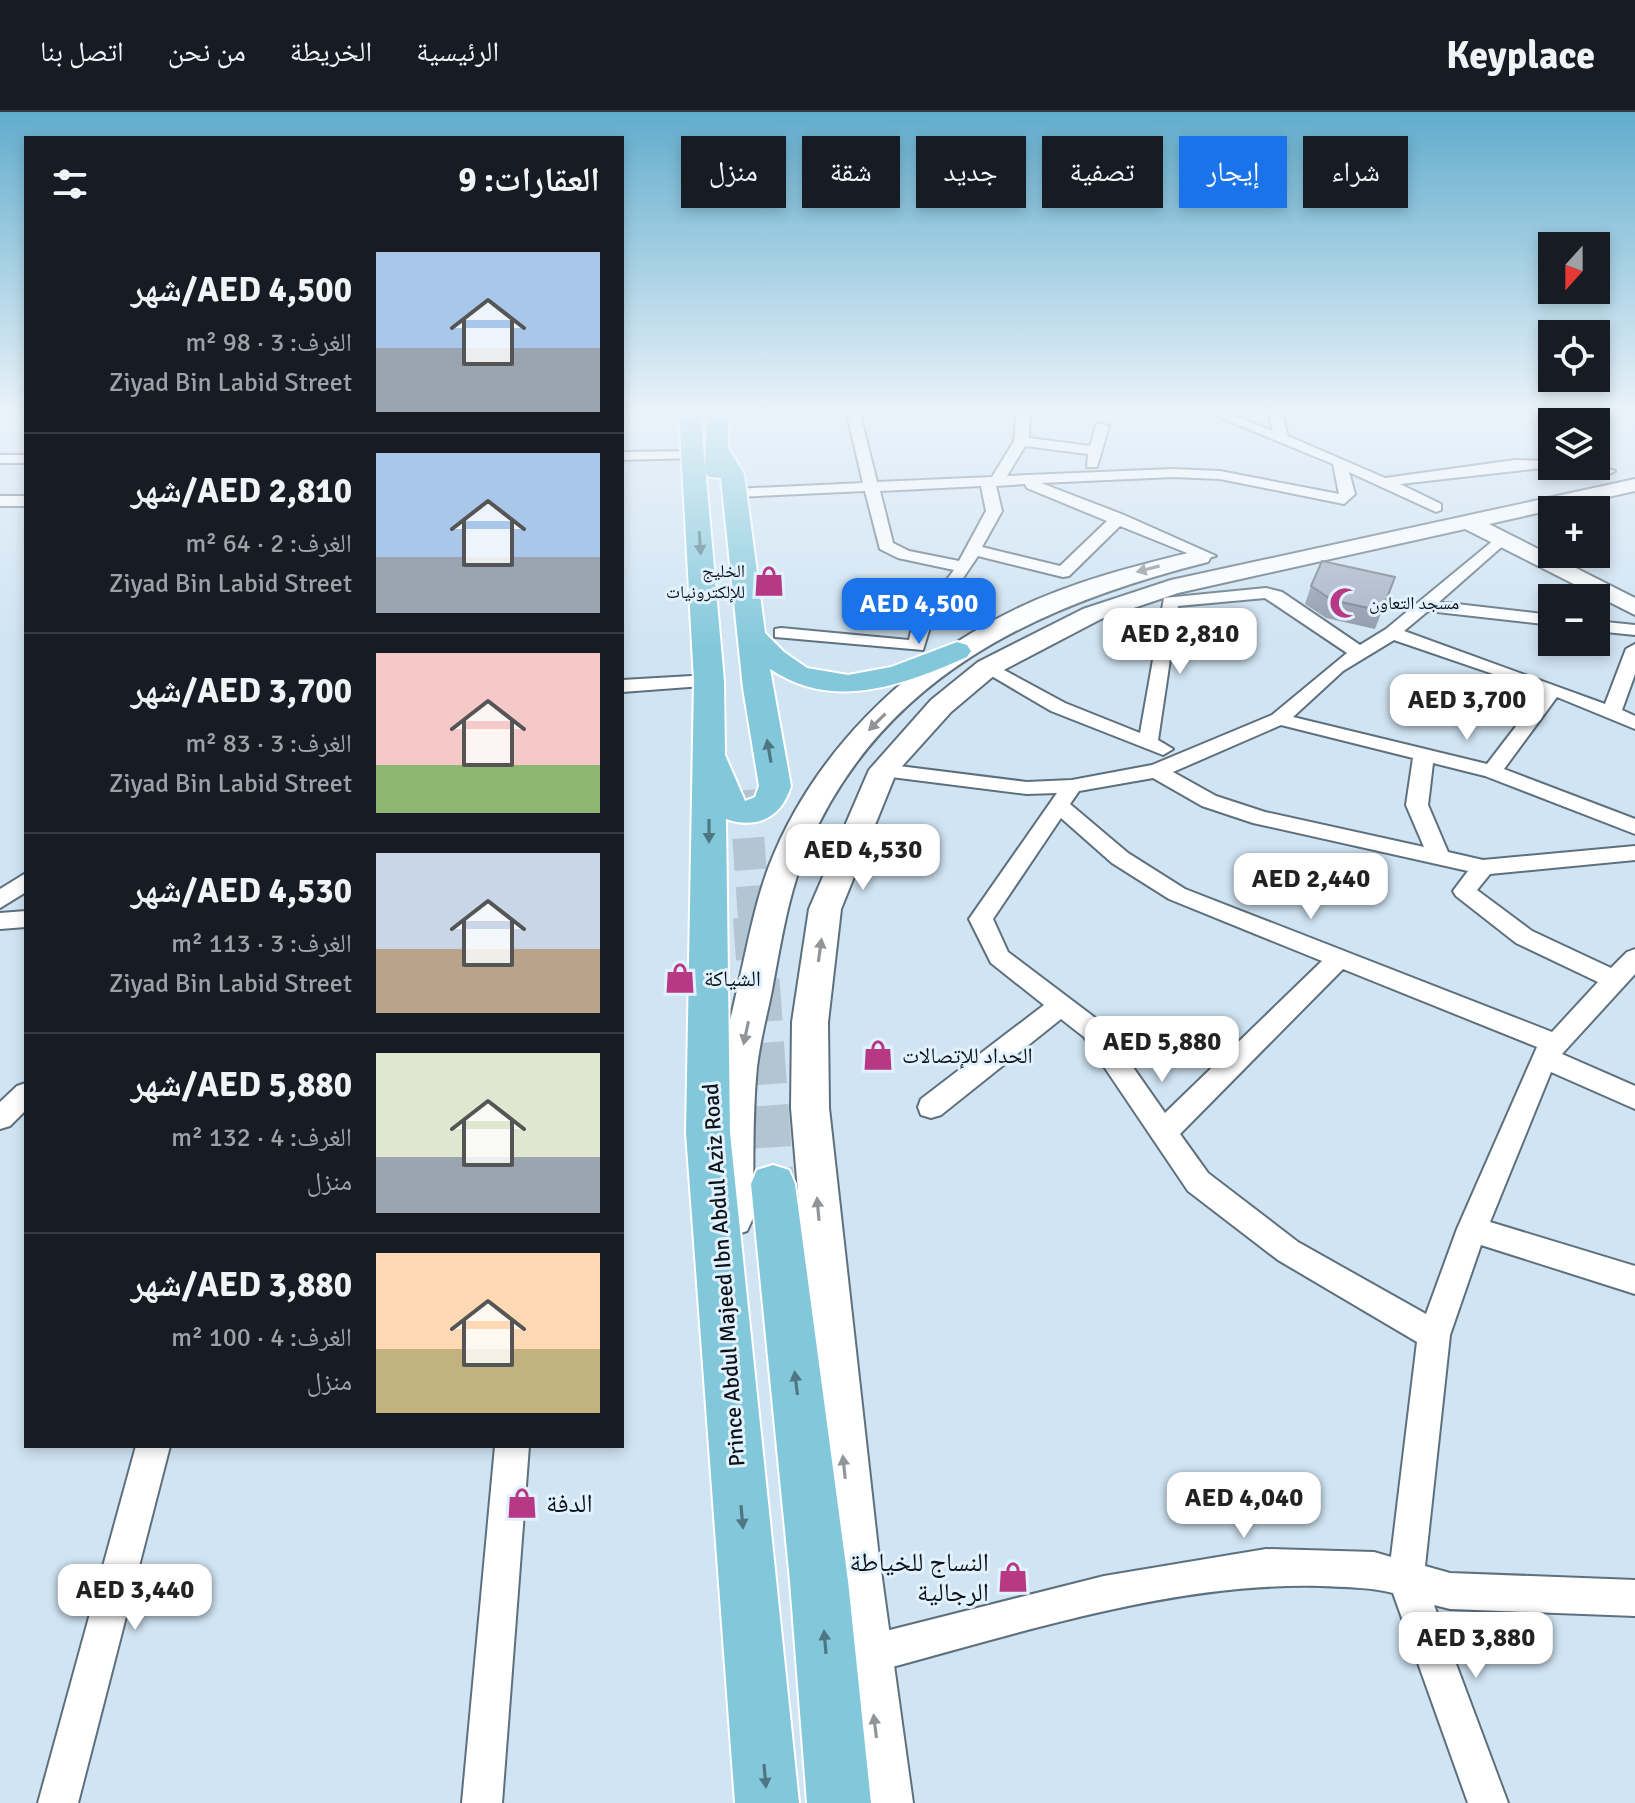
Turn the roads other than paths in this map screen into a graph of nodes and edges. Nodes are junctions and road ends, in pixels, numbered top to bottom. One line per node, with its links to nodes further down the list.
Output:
1 (706, 489): 33 (main road, Prince Abdul Majeed Ibn Abdul Aziz Road, one-way to 33)
2 (718, 489): 47 (main road, Prince Abdul Majeed Ibn Abdul Aziz Road)
3 (734, 489): 12 (main road)
4 (827, 489): 12 (street)
5 (871, 489): 20 (street)
6 (992, 489): 18 (street)
7 (1042, 489): 16 (street)
8 (1292, 489): 9 (street)
9 (1346, 489)
10 (1399, 489): 15 (street)
11 (1561, 489): 15 (main road)
12 (734, 493): 28 (main road)
13 (0, 501): 14 (street)
14 (24, 501)
15 (1451, 514): 17 (main road); 19 (main road); 32 (main road)
16 (1119, 518): 18 (street); 19 (street)
17 (1500, 540): 21 (street); 22 (main road)
18 (973, 550): 20 (street)
19 (1208, 556): 30 (main road, one-way to 30)
20 (964, 567): 26 (street)
21 (1424, 605): 23 (street); 27 (street)
22 (1635, 608)
23 (1538, 618)
24 (1610, 627): 25 (street)
25 (1635, 630)
26 (781, 633)
27 (1392, 633): 31 (street); 35 (street)
28 (751, 634): 30 (main road); 41 (main road, one-way to 28)
29 (1635, 649): 36 (street)
30 (957, 651): 71 (main road, one-way to 71)
31 (1359, 653): 38 (street); 40 (street)
32 (987, 668): 40 (street); 44 (main road)
33 (709, 681): 34 (street); 41 (main road, Prince Abdul Majeed Ibn Abdul Aziz Road)
34 (624, 686)
35 (1554, 689): 37 (street); 46 (street)
36 (1628, 690): 37 (street)
37 (1611, 713): 39 (street)
38 (1279, 719): 42 (street); 43 (street)
39 (1635, 723)
40 (1148, 743): 43 (street)
41 (709, 744): 71 (main road, Prince Abdul Majeed Ibn Abdul Aziz Road, one-way to 71)
42 (1424, 754): 46 (street); 51 (street)
43 (1187, 760): 45 (street)
44 (883, 770): 48 (street); 77 (main road, one-way to 44)
45 (1156, 771): 48 (street); 51 (street)
46 (1492, 771): 49 (street)
47 (745, 790)
48 (1066, 796): 57 (street); 60 (street)
49 (1635, 827)
50 (1635, 853): 52 (street)
51 (1439, 856): 52 (street)
52 (1483, 867): 59 (street)
53 (24, 882): 54 (street)
54 (0, 900)
55 (24, 919): 56 (street)
56 (0, 921)
57 (1340, 958): 61 (street); 67 (street)
58 (1635, 958): 59 (street)
59 (1615, 980): 61 (street)
60 (1061, 1005): 64 (street); 67 (street)
61 (1550, 1050): 63 (street); 69 (street)
62 (24, 1096): 65 (street)
63 (1635, 1098)
64 (931, 1107)
65 (0, 1120): 66 (street)
66 (24, 1120)
67 (1164, 1132): 72 (street)
68 (773, 1184): 81 (main road, one-way to 68)
69 (1472, 1229): 70 (street); 72 (street)
70 (1635, 1280)
71 (726, 1332): 80 (main road, Prince Abdul Majeed Ibn Abdul Aziz Road, one-way to 80)
72 (1434, 1335): 75 (street)
73 (152, 1448): 78 (street)
74 (512, 1448): 79 (street)
75 (1406, 1579): 76 (street); 77 (street); 83 (street)
76 (1635, 1598)
77 (866, 1655): 82 (main road, one-way to 77)
78 (58, 1803)
79 (482, 1803)
80 (767, 1803)
81 (839, 1803)
82 (884, 1803)
83 (1488, 1803)

